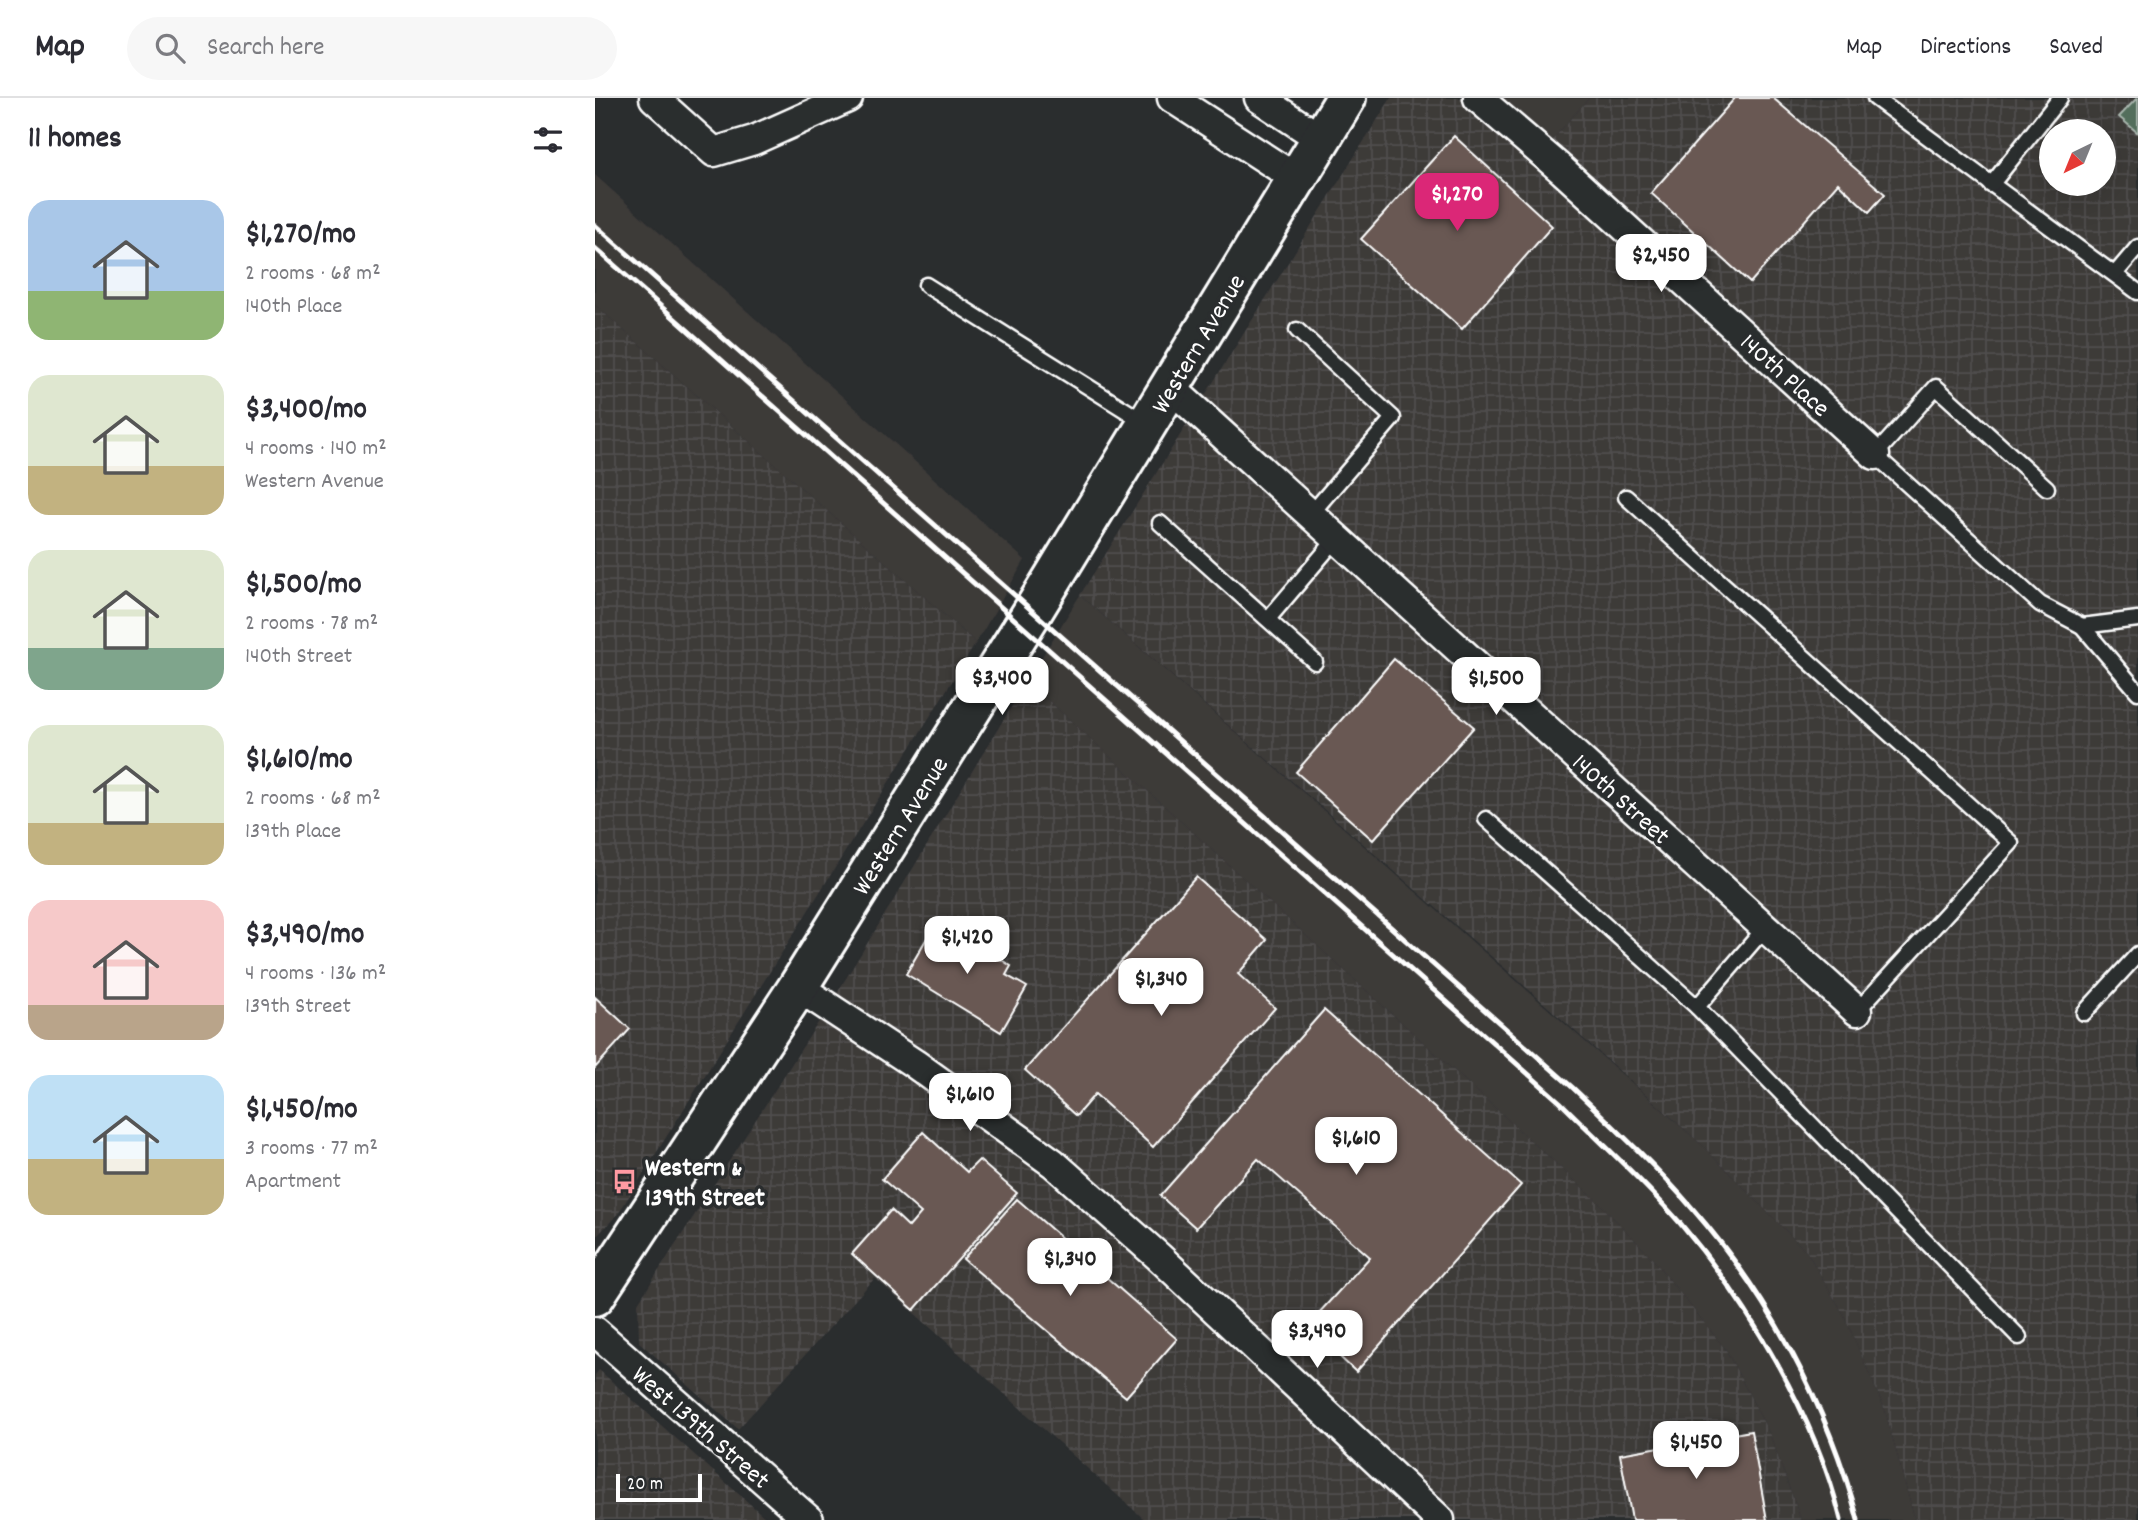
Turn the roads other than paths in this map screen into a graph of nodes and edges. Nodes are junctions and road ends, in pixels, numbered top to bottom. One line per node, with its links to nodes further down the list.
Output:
1 (654, 98): 2 (street)
2 (848, 98)
3 (1172, 98): 10 (street)
4 (1259, 98): 9 (street)
5 (1346, 98): 9 (main road, Western Avenue)
6 (1479, 98): 19 (street, 140th Place)
7 (1875, 98): 11 (lane)
8 (2060, 98): 11 (lane)
9 (1321, 139): 10 (main road, Western Avenue)
10 (1297, 178): 17 (main road, Western Avenue)
11 (1991, 185): 13 (lane)
12 (2138, 247): 13 (lane)
13 (2115, 274): 15 (lane)
14 (926, 285): 18 (lane)
15 (2138, 292)
16 (1297, 330): 22 (lane)
17 (1169, 386): 18 (main road, Western Avenue); 22 (street, 140th Street)
18 (1147, 424): 33 (main road, Western Avenue)
19 (1874, 455): 20 (lane); 27 (lane)
20 (2047, 488)
21 (1626, 497): 35 (lane)
22 (1310, 515): 24 (street, 140th Street)
23 (1160, 523): 25 (lane)
24 (1336, 539): 25 (lane); 31 (street, 140th Street)
25 (1268, 619): 28 (lane)
26 (2138, 619): 27 (lane)
27 (2083, 626): 29 (lane)
28 (1315, 662)
29 (2138, 692)
30 (1486, 819): 34 (lane)
31 (1765, 928): 34 (lane); 35 (street, 140th Street)
32 (2138, 954): 36 (lane)
33 (798, 987): 37 (main road, Western Avenue); 41 (street)
34 (1697, 1007): 39 (lane)
35 (1857, 1012)
36 (2084, 1013)
37 (595, 1296)
38 (595, 1331): 40 (street, West 139th Street)
39 (2019, 1337)
40 (809, 1520)
41 (1440, 1520)

